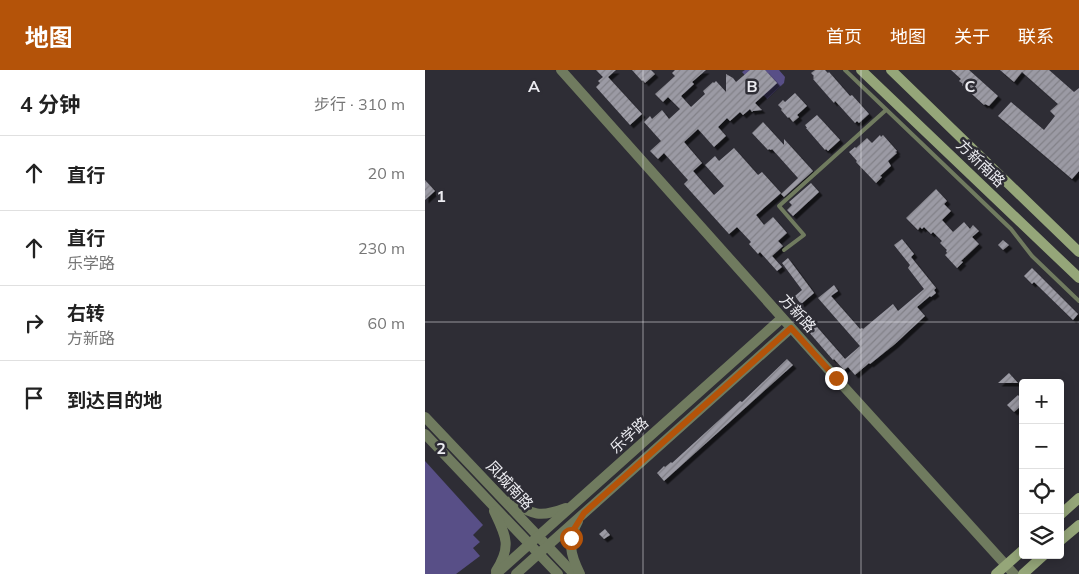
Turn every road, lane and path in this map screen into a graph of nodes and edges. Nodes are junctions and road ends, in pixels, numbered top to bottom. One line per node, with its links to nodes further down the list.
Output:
1 (561, 70): 10 (street, 方新路)
2 (845, 70): 5 (lane)
3 (861, 70): 8 (main road, 方新南路)
4 (891, 70): 7 (main road, 方新南路)
5 (886, 110): 6 (lane); 9 (lane)
6 (784, 250)
7 (1079, 252)
8 (1079, 278)
9 (1079, 301)
10 (782, 318): 11 (street, 方新路); 17 (street, 乐学路)
11 (791, 328): 18 (street, 乐学路); 28 (street, 方新路)
12 (425, 417): 14 (street, 凤城南路)
13 (425, 434): 16 (street, 凤城南路)
14 (497, 493): 17 (street); 21 (street, 凤城南路)
15 (1079, 498): 19 (main road)
16 (489, 501): 23 (street, 凤城南路); 29 (street)
17 (576, 502): 21 (street, 乐学路)
18 (584, 513): 24 (street, 乐学路); 33 (street)
19 (1061, 514)
20 (1079, 525): 22 (main road)
21 (538, 536): 23 (street, 乐学路); 24 (street, 凤城南路)
22 (1064, 538)
23 (530, 544): 25 (street, 凤城南路); 29 (street, 乐学路)
24 (547, 546): 25 (street, 乐学路); 32 (street, 凤城南路)
25 (539, 554): 30 (street, 乐学路); 31 (street, 凤城南路)
26 (1019, 554): 28 (main road)
27 (1040, 559): 36 (main road)
28 (1006, 565): 34 (main road); 35 (street, 方新路)
29 (495, 574)
30 (516, 574)
31 (558, 574)
32 (574, 574)
33 (580, 574)
34 (996, 574)
35 (1014, 574)
36 (1023, 574)

